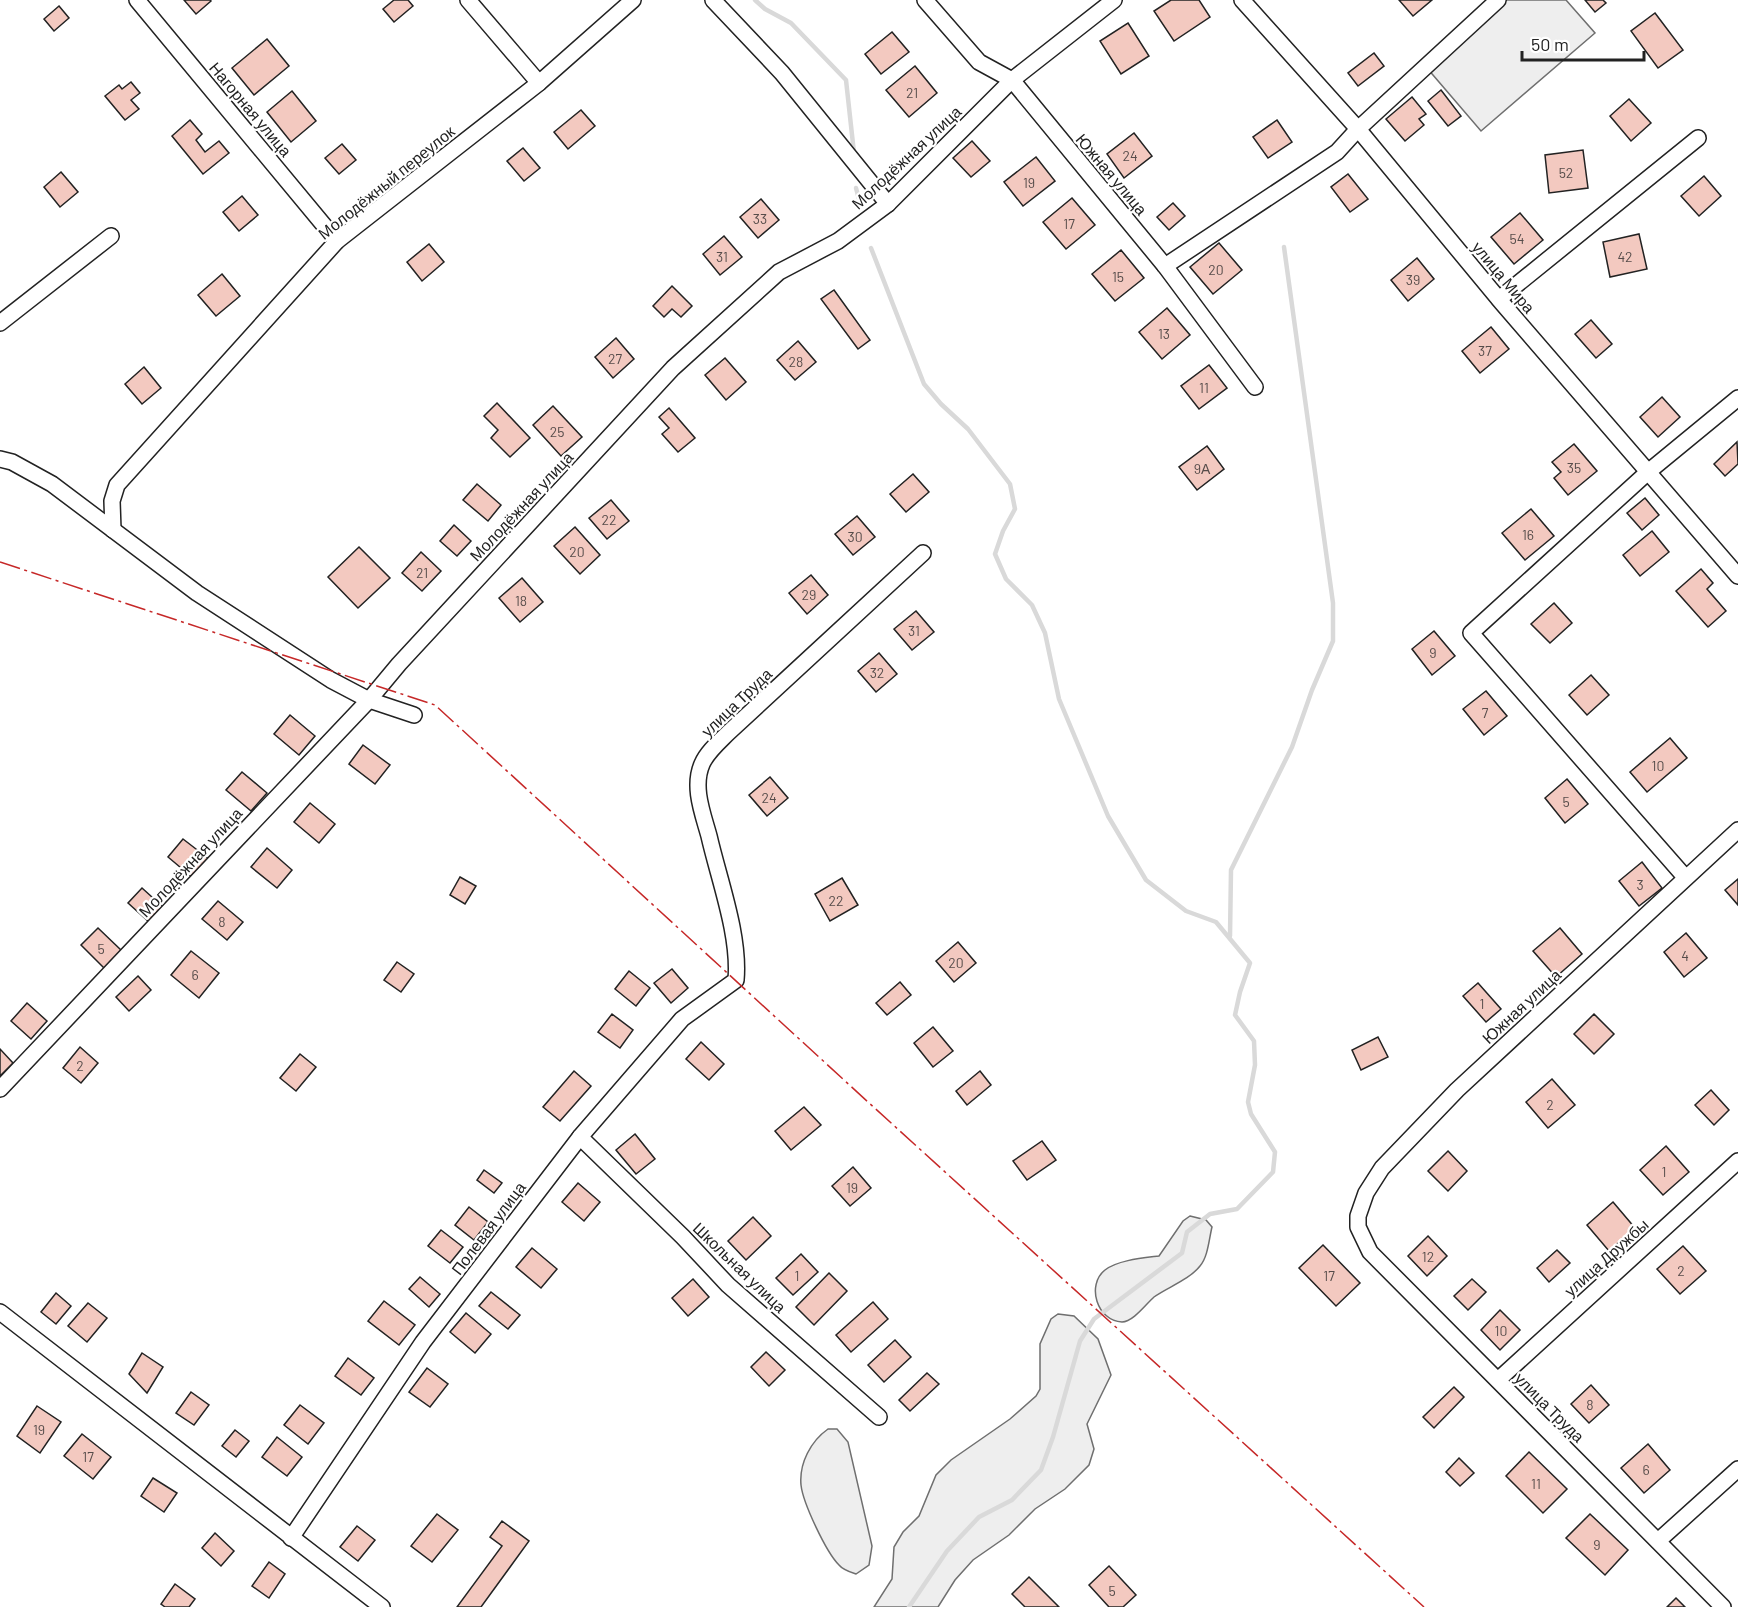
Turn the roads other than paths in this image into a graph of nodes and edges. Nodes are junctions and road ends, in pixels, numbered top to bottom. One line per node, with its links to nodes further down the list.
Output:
1 (137, 0): 15 (street, Нагорная улица)
2 (468, 0): 10 (street)
3 (633, 0): 10 (street, Молодёжный переулок)
4 (713, 0): 13 (street)
5 (925, 0): 9 (street, Южная улица)
6 (1114, 0): 9 (street, Молодёжная улица)
7 (1242, 0): 11 (street, улица Мира)
8 (1498, 0): 11 (street)
9 (1012, 81): 13 (street, Молодёжная улица); 16 (street, Южная улица)
10 (539, 83): 15 (street, Молодёжный переулок)
11 (1358, 129): 16 (street); 17 (street, улица Мира)
12 (1698, 138): 17 (street)
13 (888, 204): 26 (street, Молодёжная улица)
14 (111, 236): 18 (street)
15 (338, 241): 23 (street, Молодёжный переулок)
16 (1165, 266): 19 (street, Южная улица)
17 (1499, 299): 22 (street, улица Мира)
18 (0, 323)
19 (1255, 387)
20 (1738, 398): 22 (street)
21 (0, 459): 23 (street)
22 (1648, 472): 25 (street, улица Мира); 29 (street)
23 (113, 530): 26 (street)
24 (923, 553): 30 (street, улица Труда)
25 (1738, 576)
26 (369, 700): 27 (street); 31 (street, Молодёжная улица)
27 (414, 715)
28 (1738, 830): 29 (street, Южная улица)
29 (1685, 878): 34 (street, Южная улица)
30 (737, 966): 32 (street, Полевая улица)
31 (0, 1089)
32 (580, 1137): 37 (street, Школьная улица); 39 (street, Полевая улица)
33 (1738, 1161): 36 (street, улица Дружбы)
34 (1358, 1227): 36 (street, улица Труда)
35 (0, 1312): 39 (street)
36 (1498, 1380): 40 (street, улица Труда)
37 (879, 1417)
38 (1738, 1469): 40 (street)
39 (291, 1538): 41 (street)
40 (1658, 1541): 42 (street, улица Труда)
41 (382, 1607)
42 (1723, 1607)

